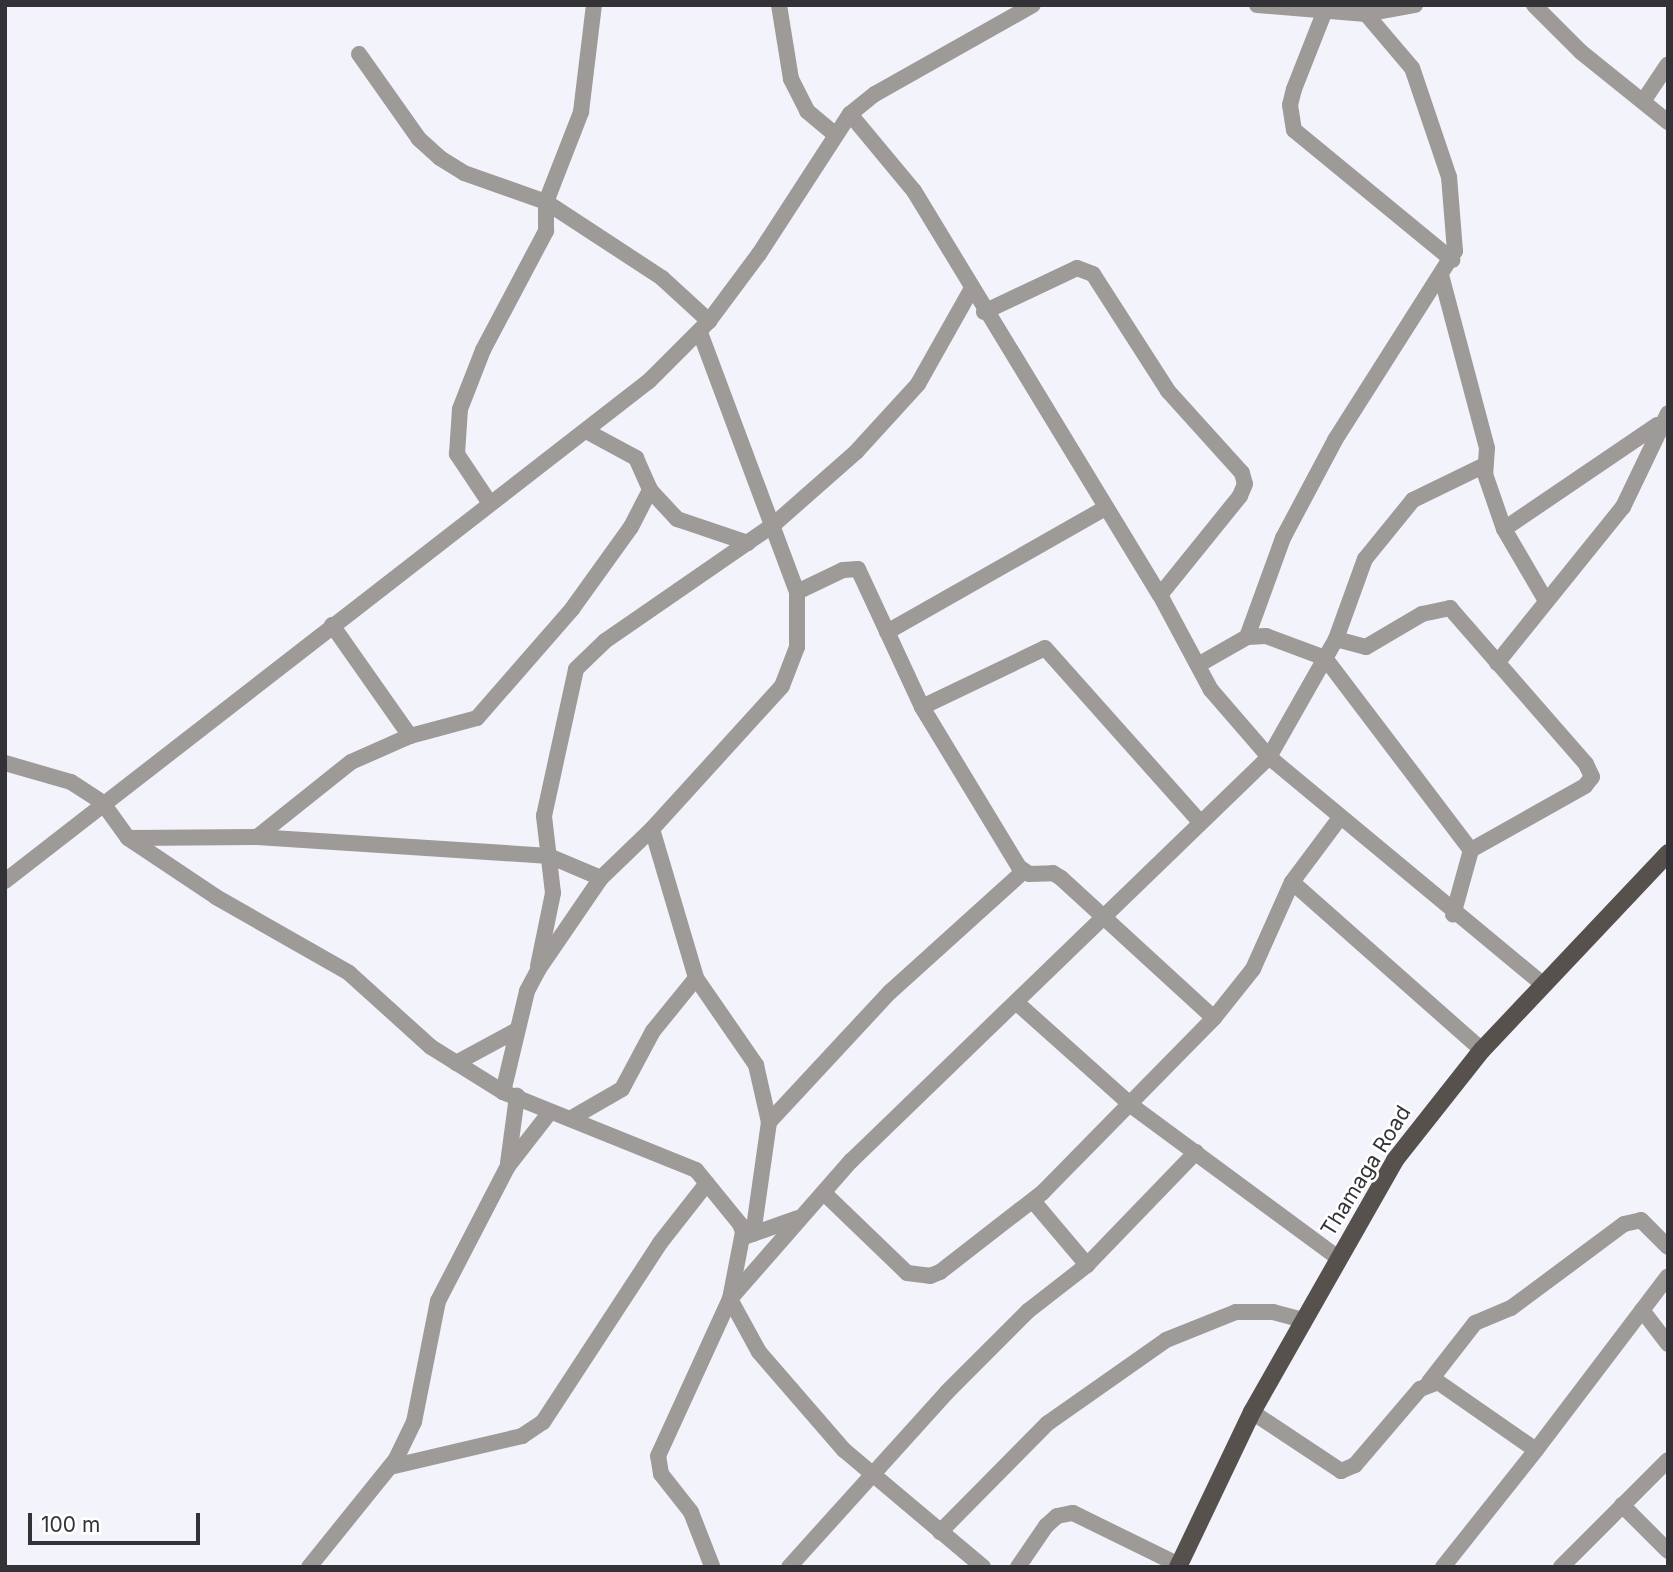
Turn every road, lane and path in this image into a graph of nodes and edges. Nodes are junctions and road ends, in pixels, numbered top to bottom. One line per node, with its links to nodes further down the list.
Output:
1 (594, 5): 16 (street)
2 (779, 5): 15 (street)
3 (1033, 5): 7 (street)
4 (1257, 5): 8 (street)
5 (1415, 5): 9 (street)
6 (1534, 5): 12 (street)
7 (1015, 10): 13 (street)
8 (1324, 13): 9 (street); 17 (street)
9 (1366, 14): 17 (street)
10 (359, 54): 16 (street)
11 (1668, 64): 12 (street)
12 (1644, 100): 14 (street)
13 (850, 114): 15 (street); 19 (street)
14 (1668, 122)
15 (834, 134): 21 (street)
16 (546, 202): 21 (street); 26 (street)
17 (1452, 260): 18 (street)
18 (1441, 275): 24 (street); 36 (street)
19 (971, 289): 20 (street); 28 (street)
20 (984, 312): 27 (street); 32 (street)
21 (705, 327): 23 (street); 28 (street)
22 (1663, 418): 29 (street); 33 (street)
23 (588, 432): 25 (street); 26 (street)
24 (1485, 465): 29 (street); 37 (street)
25 (650, 490): 30 (street); 42 (street)
26 (489, 502): 34 (street)
27 (1105, 508): 32 (street); 35 (street)
28 (772, 526): 30 (street); 31 (street)
29 (1504, 529): 33 (street)
30 (748, 543): 53 (street)
31 (797, 592): 35 (street); 48 (street)
32 (1160, 595): 40 (street)
33 (1546, 601): 39 (street)
34 (332, 625): 42 (street); 45 (street)
35 (887, 632): 41 (street)
36 (1247, 637): 38 (street); 40 (street)
37 (1336, 639): 38 (street); 39 (street)
38 (1325, 657): 43 (street); 51 (street)
39 (1497, 663): 51 (street)
40 (1198, 664): 43 (street)
41 (922, 707): 47 (street); 54 (street)
42 (410, 736): 49 (street)
43 (1269, 757): 46 (street); 47 (street)
44 (5, 763): 45 (street)
45 (102, 802): 50 (street); 56 (street)
46 (1339, 819): 57 (street); 58 (street)
47 (1199, 821): 59 (street)
48 (652, 829): 55 (street); 61 (street)
49 (257, 837): 50 (street); 53 (street)
50 (128, 838): 67 (street)
51 (1471, 850): 58 (street)
52 (1668, 853): 62 (main road, Thamaga Road)
53 (549, 856): 55 (street); 60 (street)
54 (1023, 872): 59 (street); 72 (street)
55 (601, 878): 60 (street)
56 (5, 881)
57 (1292, 882): 64 (street); 66 (street)
58 (1454, 915): 62 (street)
59 (1101, 918): 63 (street); 64 (street)
60 (538, 970): 65 (street)
61 (696, 978): 71 (street); 72 (street)
62 (1542, 984): 66 (main road, Thamaga Road)
63 (1017, 1003): 69 (street); 76 (street)
64 (1214, 1018): 69 (street)
65 (517, 1030): 67 (street); 68 (street)
66 (1482, 1049): 81 (main road, Thamaga Road)
67 (456, 1063): 68 (street)
68 (510, 1094): 70 (street); 74 (street)
69 (1132, 1106): 73 (street); 77 (street)
70 (550, 1112): 71 (street); 74 (street)
71 (570, 1119): 75 (street)
72 (769, 1122): 79 (street)
73 (1196, 1152): 81 (street); 82 (street)
74 (508, 1166): 92 (street)
75 (707, 1183): 79 (street); 92 (street)
76 (824, 1193): 77 (street); 78 (street)
77 (1032, 1201): 82 (street)
78 (801, 1217): 79 (street); 84 (street)
79 (747, 1236): 84 (street)
80 (1668, 1247): 88 (street)
81 (1338, 1258): 86 (main road, Thamaga Road)
82 (1087, 1265): 93 (street)
83 (1668, 1276): 85 (street)
84 (730, 1300): 93 (street); 98 (street)
85 (1642, 1310): 87 (street); 90 (street)
86 (1303, 1320): 89 (main road, Thamaga Road); 95 (street)
87 (1668, 1345)
88 (1429, 1382): 89 (street); 90 (street)
89 (1252, 1412): 99 (main road, Thamaga Road)
90 (1536, 1450): 105 (street)
91 (1668, 1460): 94 (street)
92 (390, 1467): 100 (street)
93 (871, 1475): 95 (street); 102 (street)
94 (1622, 1505): 96 (street); 97 (street)
95 (940, 1532): 103 (street)
96 (1668, 1551)
97 (1571, 1563)
98 (712, 1566): 101 (street)
99 (1178, 1566): 104 (street)
100 (309, 1567)
101 (700, 1567)
102 (789, 1567)
103 (983, 1567)
104 (1018, 1567)
105 (1443, 1567)

